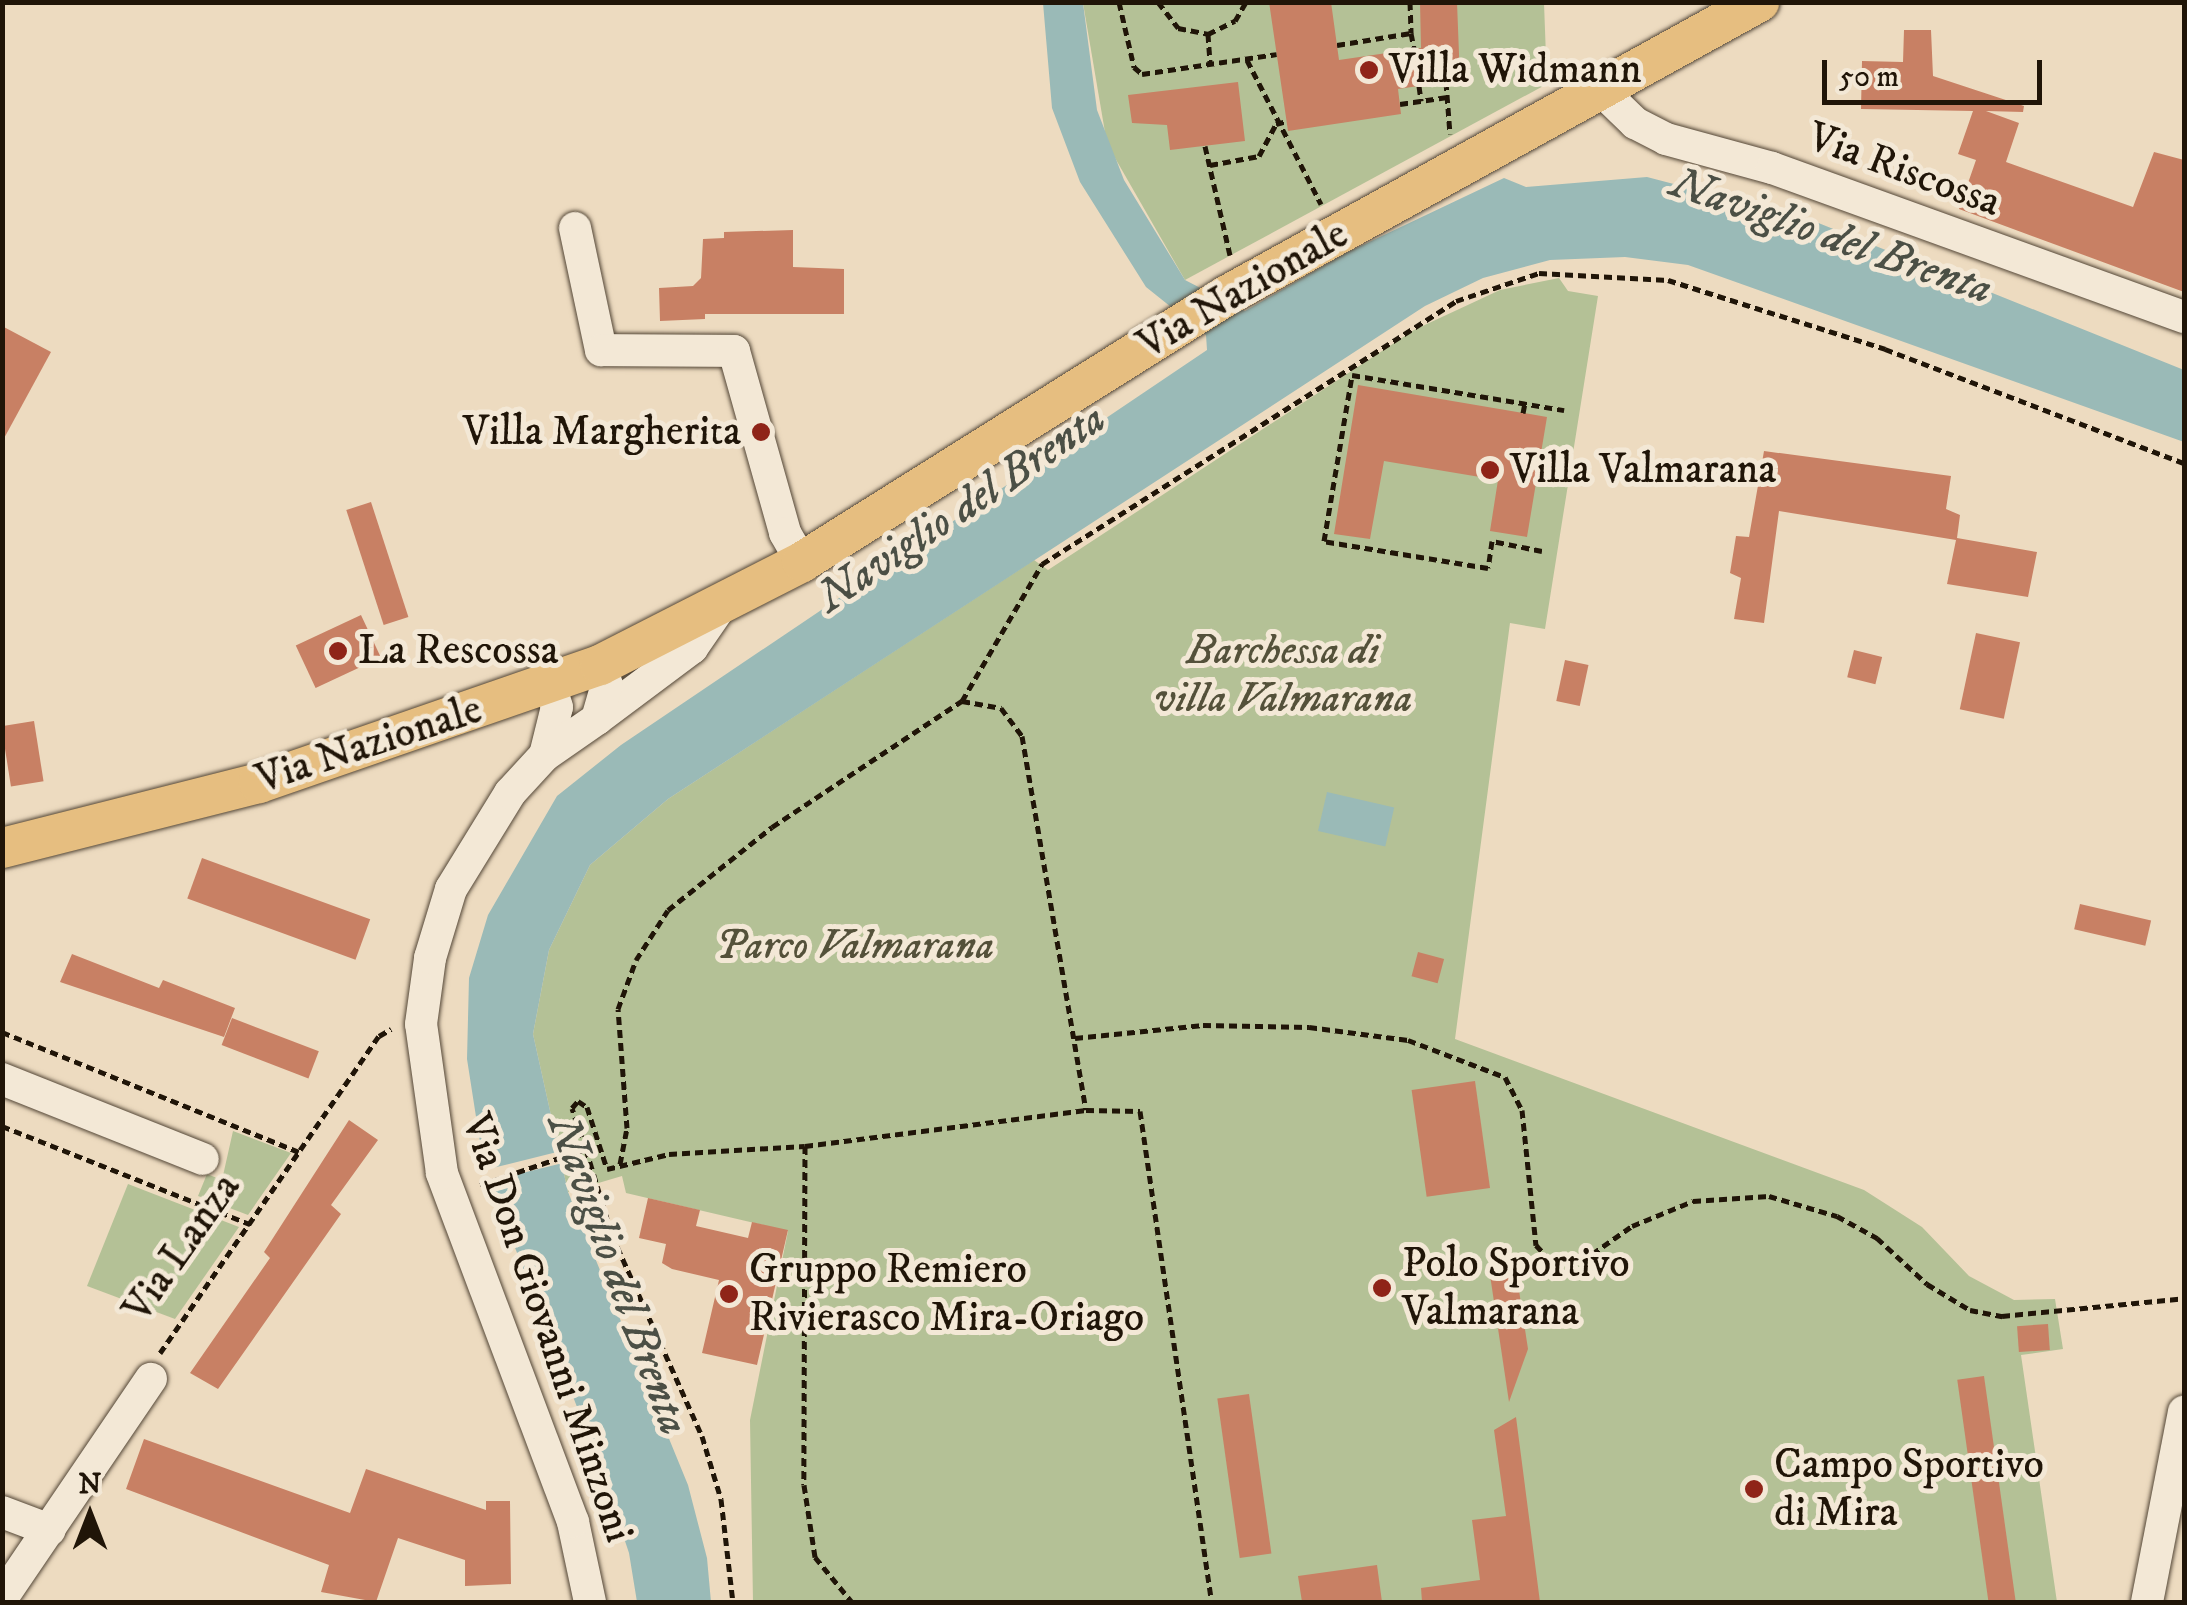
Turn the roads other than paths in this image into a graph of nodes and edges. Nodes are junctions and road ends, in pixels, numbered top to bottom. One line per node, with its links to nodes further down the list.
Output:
1 (1759, 2): 2 (main road, Via Nazionale)
2 (1603, 92): 4 (street, Via Riscossa); 5 (main road, Via Nazionale)
3 (575, 228): 5 (street)
4 (2184, 317)
5 (802, 562): 6 (main road, Via Nazionale)
6 (721, 606): 7 (main road, Via Nazionale); 9 (street, Via Don Giovanni Minzoni)
7 (600, 665): 8 (main road, Via Nazionale); 9 (street)
8 (550, 686): 10 (street); 11 (main road, Via Nazionale)
9 (597, 718): 10 (street, Via Don Giovanni Minzoni)
10 (545, 755): 19 (street, Via Don Giovanni Minzoni)
11 (2, 848)
12 (2, 1079): 13 (street)
13 (204, 1159)
14 (151, 1379): 17 (street, Via Lanza)
15 (2184, 1412): 20 (street)
16 (2, 1512): 17 (street)
17 (50, 1530): 18 (street, Via Lanza)
18 (2, 1598)
19 (590, 1602)
20 (2147, 1602)

